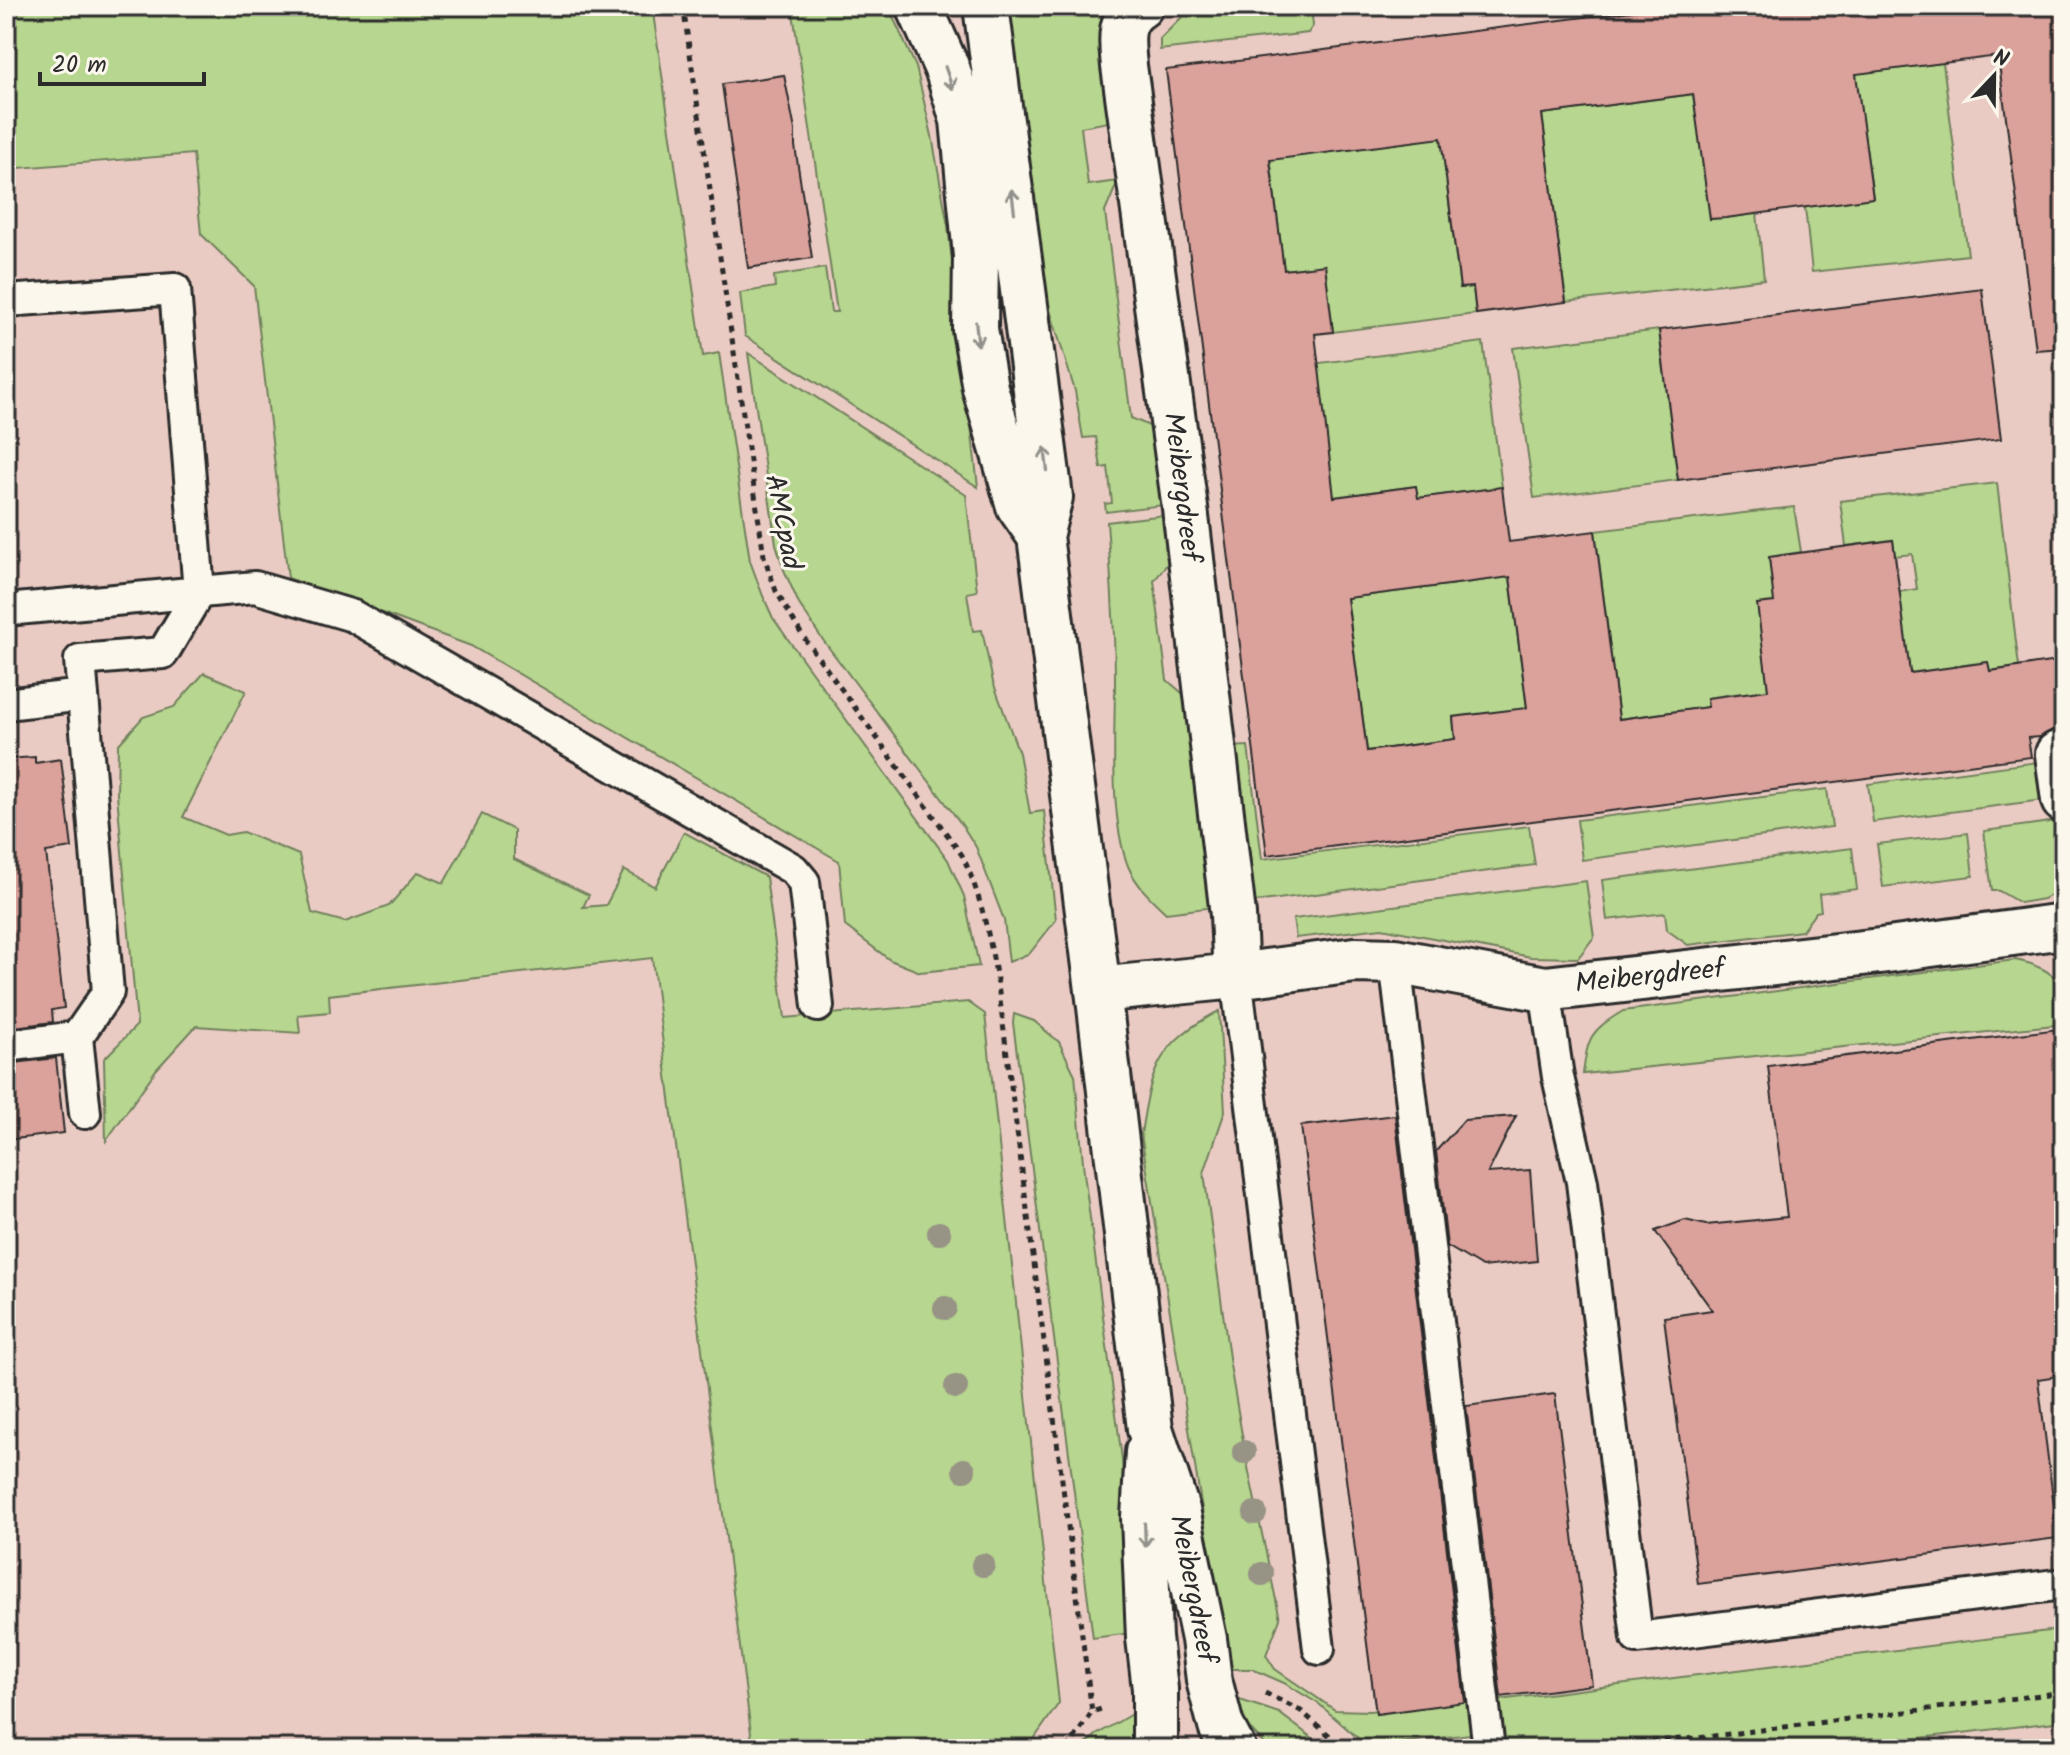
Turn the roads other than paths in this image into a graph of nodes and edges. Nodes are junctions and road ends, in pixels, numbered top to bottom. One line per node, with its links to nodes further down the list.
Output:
1 (919, 6): 5 (street, Meibergdreef, one-way to 5)
2 (986, 6): 5 (street, Meibergdreef, one-way to 2)
3 (1140, 6): 14 (street, Meibergdreef)
4 (6, 301): 6 (lane)
5 (1040, 536): 16 (street, Meibergdreef)
6 (199, 592): 7 (lane); 8 (lane); 17 (lane)
7 (6, 610)
8 (83, 695): 9 (lane); 18 (lane)
9 (6, 704)
10 (2058, 754): 11 (street)
11 (2064, 800)
12 (2064, 926): 15 (street, Meibergdreef)
13 (1395, 961): 14 (street, Meibergdreef); 15 (street, Meibergdreef); 26 (lane)
14 (1236, 976): 16 (street, Meibergdreef); 23 (lane)
15 (1545, 989): 22 (lane)
16 (1098, 990): 21 (street, Meibergdreef)
17 (818, 1006)
18 (77, 1037): 19 (lane); 20 (lane)
19 (6, 1046)
20 (85, 1113)
21 (1150, 1429): 24 (street, Meibergdreef, one-way to 24); 25 (street, Meibergdreef)
22 (2064, 1584)
23 (1319, 1649)
24 (1155, 1749)
25 (1233, 1749)
26 (1489, 1749)

